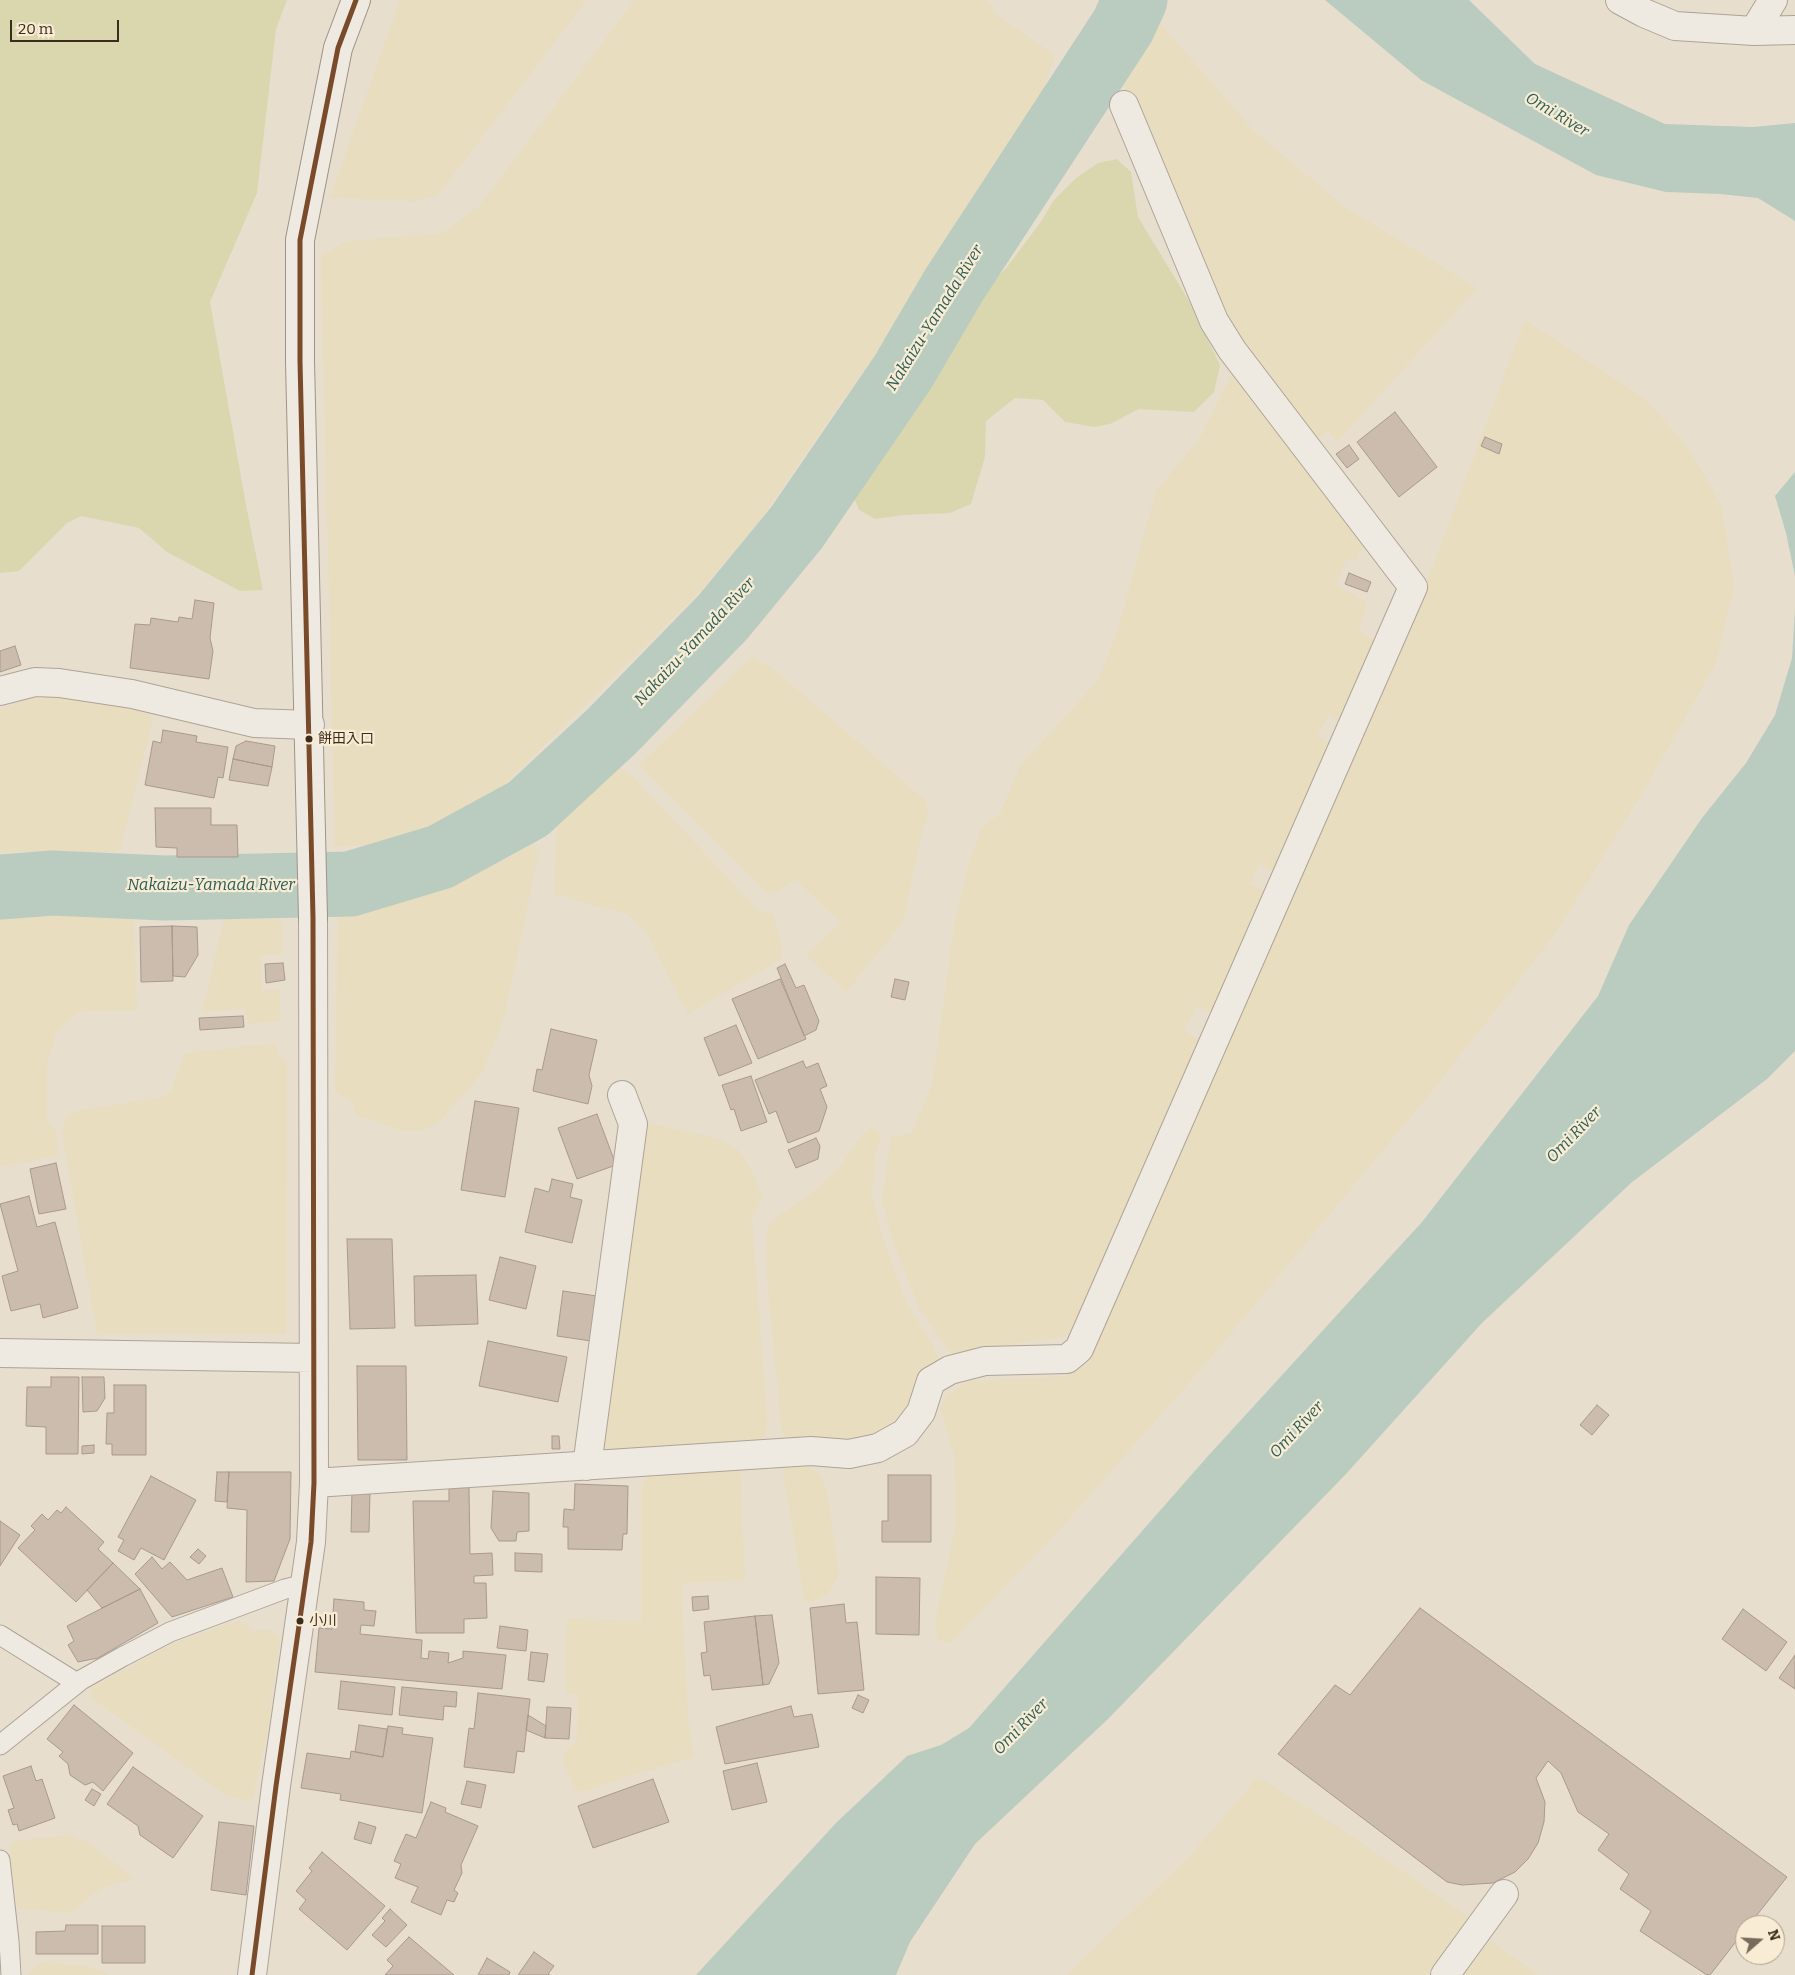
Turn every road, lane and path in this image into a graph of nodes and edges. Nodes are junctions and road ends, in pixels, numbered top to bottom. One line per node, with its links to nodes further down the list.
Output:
1 (356, 0): 8 (street)
2 (1620, 0): 5 (street)
3 (1773, 0): 5 (street)
4 (1795, 30): 5 (street)
5 (1754, 31)
6 (1124, 105): 12 (street)
7 (0, 691): 8 (street)
8 (310, 724): 11 (street)
9 (622, 1095): 12 (street)
10 (0, 1353): 11 (street)
11 (313, 1358): 13 (street)
12 (587, 1466): 13 (street)
13 (314, 1483): 14 (street)
14 (305, 1584): 16 (lane); 21 (street)
15 (0, 1635): 16 (lane)
16 (78, 1683): 17 (lane)
17 (0, 1745)
18 (0, 1860): 20 (lane)
19 (1504, 1894): 22 (street)
20 (11, 1975)
21 (252, 1975)
22 (1444, 1975)

